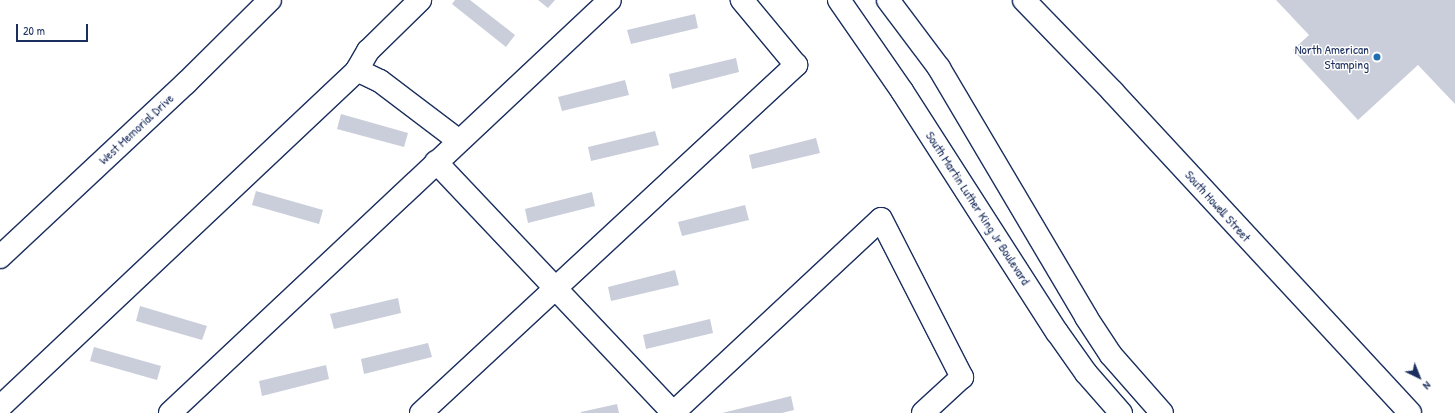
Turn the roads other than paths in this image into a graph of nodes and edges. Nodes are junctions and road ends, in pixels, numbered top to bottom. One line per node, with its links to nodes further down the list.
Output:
1 (270, 0): 11 (street, West Memorial Drive)
2 (420, 0): 8 (street)
3 (610, 0): 9 (street)
4 (742, 0): 12 (street)
5 (839, 0): 18 (street, South Martin Luther King Jr Boulevard)
6 (888, 0): 19 (street)
7 (1024, 0): 20 (street, South Howell Street)
8 (357, 70): 9 (street); 13 (street)
9 (459, 141): 10 (street)
10 (436, 162): 12 (street); 14 (street)
11 (0, 256)
12 (554, 288): 15 (street); 16 (street)
13 (0, 407)
14 (170, 413)
15 (421, 413)
16 (673, 413): 17 (street)
17 (923, 413)
18 (1121, 413)
19 (1162, 413)
20 (1410, 413)

